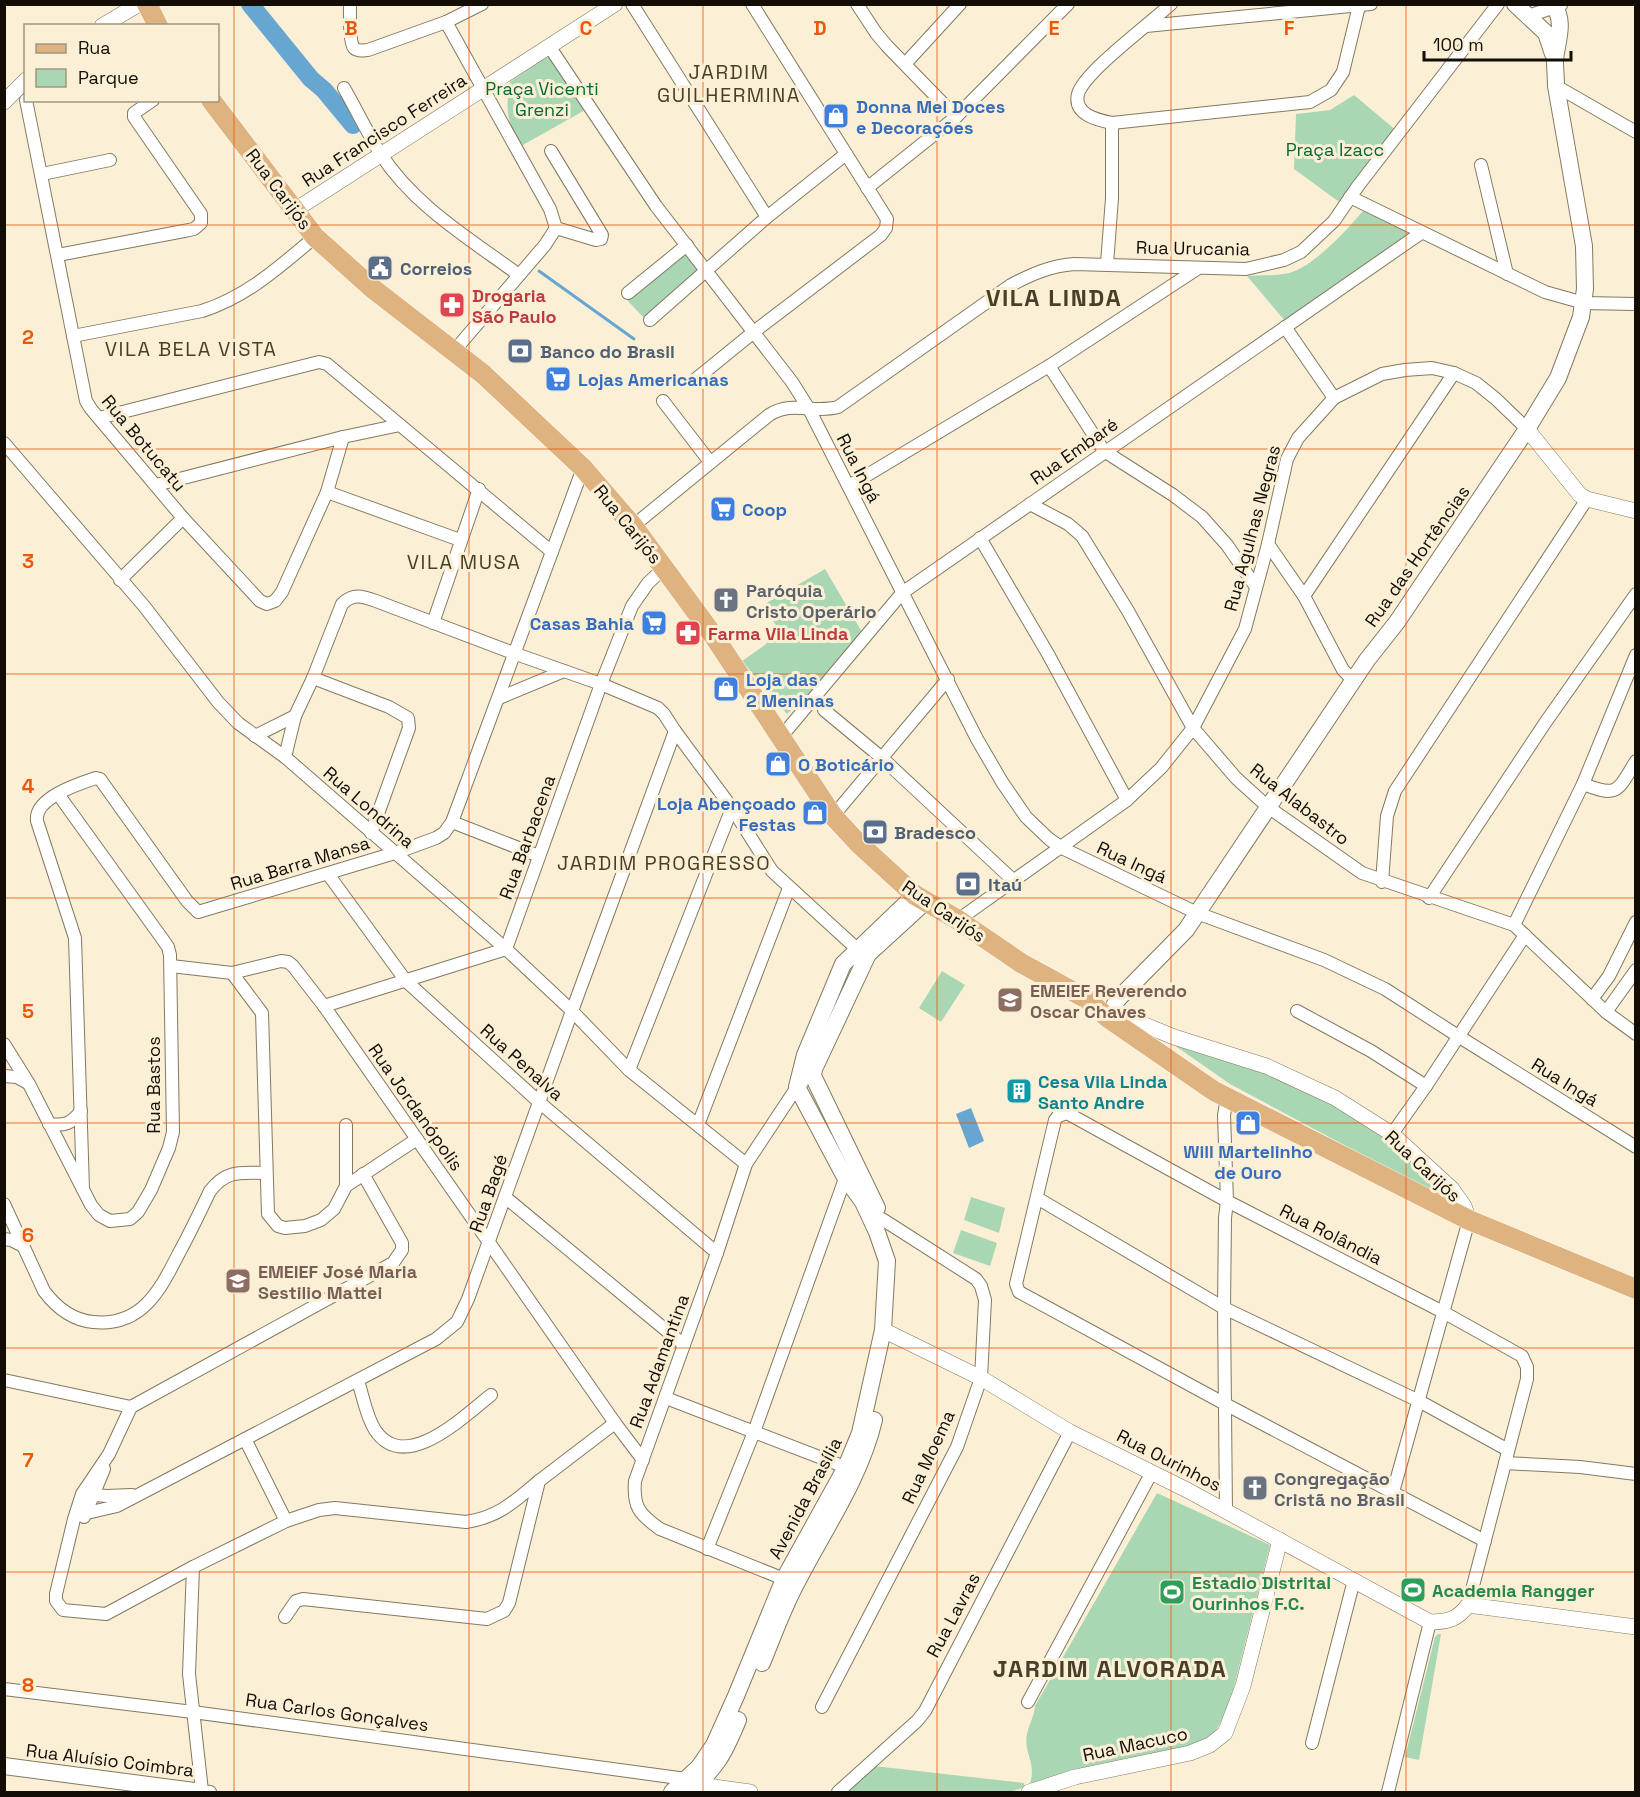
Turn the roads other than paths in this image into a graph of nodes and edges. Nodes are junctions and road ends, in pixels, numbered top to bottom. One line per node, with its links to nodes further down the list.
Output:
1 (139, 4): 20 (street)
2 (147, 4): 21 (main road)
3 (350, 4): 19 (street)
4 (482, 4): 19 (street)
5 (615, 4): 23 (street, Rua Francisco Ferreira)
6 (632, 4): 46 (street)
7 (752, 4): 39 (street)
8 (857, 4): 25 (street)
9 (960, 4): 25 (street)
10 (1068, 4): 34 (street)
11 (1498, 4): 17 (street, Rua Urucania)
12 (1515, 4): 18 (main road, Rua das Hortências)
13 (1365, 5): 15 (street); 35 (street)
14 (1556, 6): 18 (street); 24 (main road, Rua das Hortências)
15 (1310, 7): 22 (street)
16 (1164, 8): 22 (street)
17 (1486, 11): 44 (street, Rua Urucania)
18 (1528, 16): 24 (main road, Rua das Hortências)
19 (446, 22): 29 (street)
20 (105, 24)
21 (157, 24)
22 (1146, 26): 35 (street)
23 (549, 46): 29 (street, Rua Francisco Ferreira); 50 (street, Rua Ingá)
24 (1555, 62): 27 (main road, Rua das Hortências)
25 (905, 64): 34 (street)
26 (24, 82): 30 (street)
27 (1556, 86): 36 (street); 58 (main road, Rua das Hortências)
28 (345, 88): 38 (street)
29 (483, 89): 38 (street, Rua Francisco Ferreira); 47 (street)
30 (4, 102)
31 (26, 102): 42 (street, Rua Botucatu)
32 (150, 102): 51 (street)
33 (213, 102): 45 (main road, Rua Carijós)
34 (956, 117): 43 (street)
35 (1112, 123): 52 (street)
36 (1635, 132)
37 (550, 151): 47 (street)
38 (381, 154): 45 (street, Rua Francisco Ferreira); 56 (street)
39 (846, 154): 43 (street); 46 (street)
40 (110, 160): 42 (street)
41 (1482, 165): 55 (street)
42 (42, 174): 51 (street, Rua Botucatu)
43 (867, 188): 62 (street)
44 (1350, 197): 48 (street); 54 (street, Rua Urucania)
45 (295, 210): 49 (main road, Rua Carijós)
46 (767, 216): 53 (street)
47 (556, 228): 56 (street)
48 (1421, 232): 55 (street); 61 (street, Rua Embaré)
49 (315, 237): 63 (street); 64 (main road, Rua Carijós)
50 (687, 245): 53 (street, Rua Ingá); 57 (street)
51 (58, 255): 63 (street, Rua Botucatu)
52 (1107, 264): 54 (street, Rua Urucania); 70 (street, Rua Urucania)
53 (706, 269): 60 (street); 62 (street, Rua Ingá)
54 (1197, 269): 65 (street)
55 (1508, 274): 58 (street)
56 (519, 275): 64 (street)
57 (628, 293)
58 (1584, 303): 59 (street); 73 (main road, Rua das Hortências)
59 (1635, 304)
60 (650, 320)
61 (1286, 327): 68 (street); 76 (street, Rua Embaré)
62 (755, 331): 67 (street); 70 (street, Rua Ingá)
63 (73, 336): 71 (street, Rua Botucatu)
64 (455, 350): 78 (main road, Rua Carijós)
65 (1048, 366): 76 (street); 80 (street)
66 (1454, 373): 68 (street, Rua Agulhas Negras); 73 (street, Rua Agulhas Negras); 97 (street)
67 (696, 379)
68 (1334, 398): 90 (street, Rua Agulhas Negras)
69 (663, 401): 77 (street)
70 (808, 409): 77 (street, Rua Urucania); 80 (street, Rua Ingá)
71 (99, 418): 72 (street); 79 (street, Rua Botucatu)
72 (400, 425): 74 (street); 81 (street)
73 (1527, 429): 83 (street, Rua Agulhas Negras); 104 (main road, Rua das Hortências)
74 (343, 437): 79 (street); 82 (street)
75 (4, 443): 93 (street, Rua Londrina)
76 (1104, 451): 84 (street, Rua Embaré); 94 (street)
77 (710, 462): 87 (street, Rua Urucania)
78 (583, 468): 87 (main road, Rua Carijós); 91 (street)
79 (156, 485): 86 (street, Rua Botucatu)
80 (849, 486): 95 (street, Rua Ingá)
81 (478, 489): 89 (street); 91 (street)
82 (327, 492): 86 (street, Rua Botucatu); 89 (street)
83 (1587, 499): 85 (street); 129 (street)
84 (1030, 504): 88 (street, Rua Embaré); 109 (street, Rua Alabastro)
85 (1635, 511)
86 (183, 518): 93 (street)
87 (633, 526): 92 (main road, Rua Carijós)
88 (980, 538): 95 (street, Rua Embaré); 118 (street)
89 (460, 540): 98 (street)
90 (1268, 544): 94 (street, Rua Agulhas Negras); 97 (street)
91 (552, 552): 99 (street)
92 (664, 568): 105 (street, Rua Barbacena); 112 (main road, Rua Carijós)
93 (120, 580): 111 (street, Rua Londrina)
94 (1256, 586): 109 (street, Rua Agulhas Negras)
95 (902, 592): 103 (street, Rua Ingá); 112 (street, Rua Embaré)
96 (1635, 594): 131 (street)
97 (1304, 596): 104 (street)
98 (433, 623): 99 (street); 102 (street)
99 (516, 654): 101 (street); 106 (street)
100 (1635, 655): 116 (street)
101 (564, 671): 105 (street); 106 (street)
102 (313, 678): 108 (street); 123 (street)
103 (948, 679): 114 (street); 124 (street, Rua Ingá)
104 (1353, 680): 119 (main road, Rua das Hortências)
105 (601, 684): 110 (street); 126 (street, Rua Barbacena)
106 (499, 698): 122 (street)
107 (824, 710): 114 (street)
108 (295, 716): 111 (street); 113 (street)
109 (1193, 728): 118 (street, Rua Agulhas Negras); 119 (street, Rua Alabastro)
110 (675, 731): 120 (street); 146 (street, Rua Bagé)
111 (255, 736): 113 (street, Rua Londrina)
112 (781, 736): 121 (main road, Rua Carijós)
113 (285, 757): 123 (street, Rua Londrina)
114 (882, 758): 121 (street); 128 (street)
115 (1635, 761): 116 (street)
116 (1583, 784): 136 (street)
117 (58, 794): 127 (street, Rua Barra Mansa); 140 (street, Rua Bastos); 161 (street)
118 (1127, 800): 124 (street, Rua Agulhas Negras)
119 (1268, 807): 129 (street, Rua Alabastro); 133 (main road, Rua das Hortências)
120 (732, 808): 130 (street); 153 (street)
121 (833, 816): 132 (main road, Rua Carijós)
122 (452, 822): 125 (street, Rua Barra Mansa); 126 (street)
123 (371, 833): 125 (street, Rua Londrina)
124 (1062, 848): 128 (street, Rua Agulhas Negras); 133 (street, Rua Ingá)
125 (394, 853): 127 (street, Rua Barra Mansa); 138 (street, Rua Londrina)
126 (539, 856): 138 (street, Rua Barbacena)
127 (328, 874): 143 (street, Rua Penalva)
128 (1014, 881): 134 (street, Rua Agulhas Negras)
129 (1382, 882): 131 (street, Rua Alabastro)
130 (789, 888): 139 (street); 164 (street)
131 (1429, 897): 136 (street, Rua Alabastro)
132 (921, 898): 134 (main road, Rua Carijós); 139 (main road)
133 (1197, 913): 149 (main road, Rua das Hortências); 151 (street, Rua Ingá)
134 (958, 920): 149 (main road, Rua Carijós)
135 (1635, 922): 144 (street)
136 (1514, 925): 137 (street, Rua Alabastro)
137 (1525, 935): 144 (street, Rua Alabastro); 151 (street)
138 (506, 949): 143 (street); 146 (street, Rua Londrina)
139 (862, 952): 155 (main road); 158 (main road)
140 (171, 966): 142 (street, Rua Jordanópolis); 176 (street, Rua Bastos)
141 (1635, 970): 148 (street)
142 (232, 973): 145 (street, Rua Jordanópolis); 172 (street)
143 (406, 981): 145 (street); 160 (street, Rua Penalva)
144 (1592, 999): 148 (street, Rua Alabastro)
145 (324, 1006): 167 (street, Rua Jordanópolis)
146 (572, 1011): 153 (street, Rua Londrina); 160 (street, Rua Bagé)
147 (1297, 1011): 157 (street)
148 (1606, 1012): 150 (street, Rua Alabastro)
149 (1109, 1015): 159 (main road, Rua Carijós); 165 (street, Rua Carijós)
150 (1635, 1034)
151 (1458, 1036): 157 (street); 169 (street, Rua Ingá)
152 (4, 1044): 156 (street, Rua Bastos)
153 (629, 1070): 164 (street, Rua Londrina)
154 (4, 1076): 156 (street)
155 (813, 1076): 158 (street, Rua Adamantina); 170 (main road, Avenida Brasília)
156 (29, 1084): 162 (street, Rua Bastos)
157 (1426, 1086): 165 (street)
158 (796, 1087): 171 (street, Rua Adamantina); 174 (main road, Avenida Brasília)
159 (1227, 1098): 180 (street); 184 (main road, Rua Carijós)
160 (539, 1102): 177 (street, Rua Bagé); 188 (street, Rua Penalva)
161 (81, 1111): 162 (street); 166 (street)
162 (49, 1124): 168 (street, Rua Bastos)
163 (346, 1125): 175 (street)
164 (698, 1125): 171 (street, Rua Londrina)
165 (1392, 1134): 184 (street, Rua Carijós)
166 (81, 1136): 168 (street); 176 (street)
167 (417, 1139): 173 (street); 186 (street, Rua Jordanópolis)
168 (59, 1143): 176 (street, Rua Bastos)
169 (1635, 1147)
170 (853, 1158): 174 (street); 183 (main road, Avenida Brasília)
171 (746, 1164): 188 (street, Rua Adamantina)
172 (266, 1173): 175 (street); 187 (street)
173 (363, 1174): 175 (street); 201 (street)
174 (845, 1177): 178 (street); 181 (main road, Avenida Brasília)
175 (346, 1186)
176 (83, 1189)
177 (505, 1197): 186 (street, Rua Bagé); 193 (street)
178 (839, 1197): 181 (street); 203 (street)
179 (1036, 1198): 180 (street, Rua Rolândia); 190 (street); 200 (street, Rua Rolândia)
180 (1227, 1201): 190 (street); 191 (street, Rua Rolândia)
181 (863, 1202): 192 (main road, Avenida Brasília)
182 (4, 1204): 187 (street)
183 (882, 1219): 192 (main road, Avenida Brasília); 194 (street, Rua Moema)
184 (1469, 1220): 189 (main road, Rua Carijós); 191 (street)
185 (4, 1239): 187 (street)
186 (489, 1242): 196 (street, Rua Bagé); 202 (street, Rua Jordanópolis)
187 (23, 1246)
188 (717, 1253): 193 (street, Rua Adamantina)
189 (1635, 1289)
190 (1224, 1308): 199 (street); 200 (street)
191 (1443, 1312): 199 (street); 206 (street, Rua Rolândia)
192 (888, 1332): 194 (street, Rua Ourinhos); 210 (main road, Avenida Brasília)
193 (684, 1345): 198 (street, Rua Adamantina)
194 (981, 1378): 204 (street, Rua Ourinhos); 233 (street, Rua Moema)
195 (4, 1380): 201 (street)
196 (358, 1381): 197 (street); 205 (street, Rua Bagé)
197 (491, 1395)
198 (666, 1398): 203 (street); 208 (street, Rua Adamantina)
199 (1419, 1401): 206 (street); 214 (street)
200 (1227, 1405): 214 (street); 217 (street)
201 (131, 1407): 207 (street)
202 (615, 1423): 208 (street, Rua Jordanópolis); 213 (street)
203 (754, 1432): 210 (street); 223 (street)
204 (1070, 1432): 211 (street, Rua Ourinhos); 241 (street, Rua Lavras)
205 (245, 1439): 216 (street, Rua Bagé); 219 (street)
206 (1508, 1450): 209 (street, Rua Rolândia)
207 (109, 1454): 215 (street); 220 (street)
208 (643, 1460): 223 (street, Rua Adamantina)
209 (1505, 1463): 212 (street); 222 (street, Rua Rolândia)
210 (852, 1470): 226 (main road, Avenida Brasília)
211 (1152, 1472): 217 (street, Rua Ourinhos); 232 (street)
212 (1635, 1474)
213 (540, 1481): 219 (street); 228 (street)
214 (1394, 1492): 222 (street)
215 (95, 1495): 216 (street, Rua Bagé); 218 (street)
216 (136, 1495): 218 (street, Rua Bagé)
217 (1226, 1512): 221 (street, Rua Ourinhos)
218 (87, 1513): 220 (street)
219 (286, 1521): 224 (street)
220 (70, 1534): 224 (street)
221 (1280, 1540): 225 (street, Rua Ourinhos); 242 (street, Rua Macuco)
222 (1485, 1541): 227 (street, Rua Rolândia)
223 (706, 1549): 226 (street, Rua Adamantina)
224 (193, 1567): 234 (street)
225 (1354, 1580): 229 (street, Rua Ourinhos); 235 (street)
226 (790, 1581): 238 (main road, Avenida Brasília)
227 (1468, 1605): 229 (street); 230 (street)
228 (285, 1617)
229 (1430, 1622): 243 (street)
230 (1635, 1627)
231 (4, 1689): 234 (street, Rua Carlos Gonçalves)
232 (1028, 1702)
233 (822, 1707)
234 (193, 1712): 237 (street, Rua Carlos Gonçalves); 239 (street)
235 (1312, 1743)
236 (4, 1766): 239 (main road, Rua Aluísio Coimbra)
237 (664, 1776): 238 (street, Rua Carlos Gonçalves); 238 (street)
238 (683, 1788): 240 (street)
239 (205, 1792)
240 (750, 1792)
241 (838, 1792)
242 (1029, 1792)
243 (1388, 1792)

